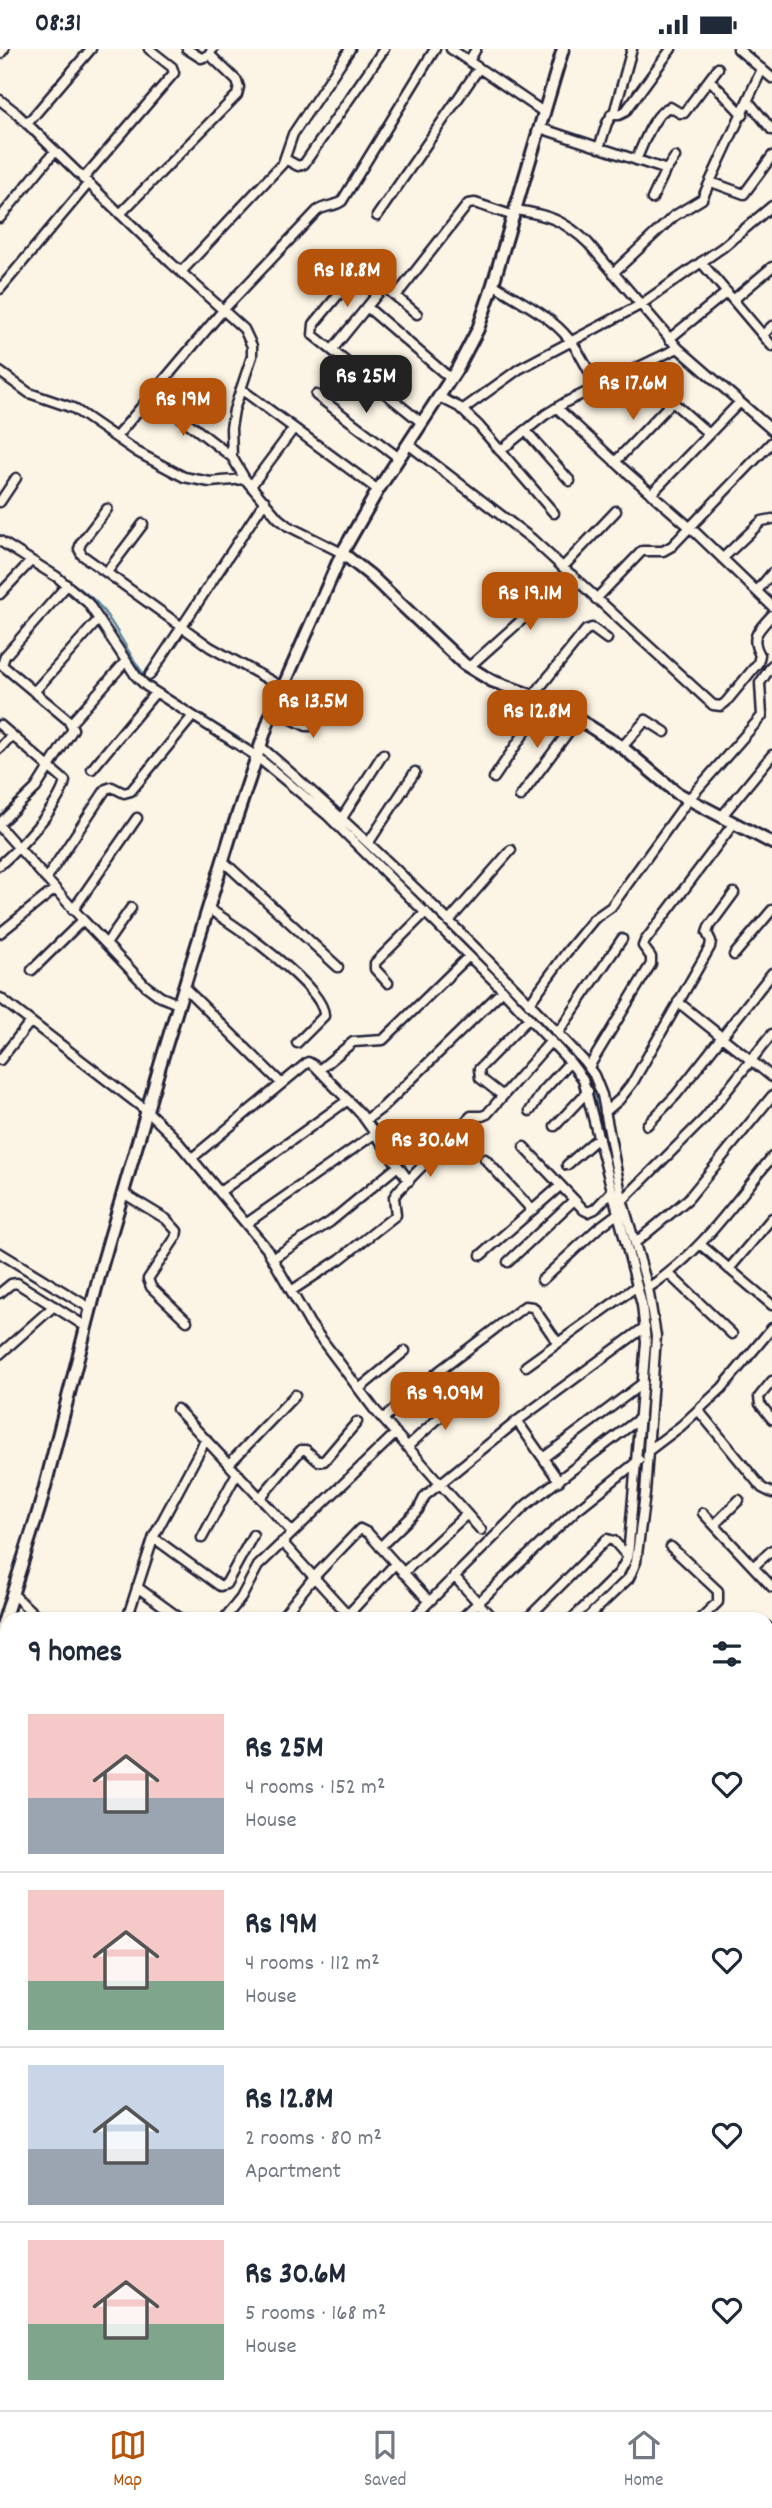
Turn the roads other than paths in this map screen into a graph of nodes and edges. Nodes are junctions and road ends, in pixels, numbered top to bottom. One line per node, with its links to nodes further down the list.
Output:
1 (4, 49): 15 (street)
2 (91, 49): 27 (street)
3 (149, 49): 37 (street)
4 (187, 49): 14 (street)
5 (350, 49): 34 (street)
6 (384, 49): 34 (street)
7 (435, 49): 56 (street)
8 (452, 49): 16 (street)
9 (476, 49): 16 (street)
10 (563, 49): 24 (street)
11 (632, 49): 26 (street)
12 (671, 49): 26 (street)
13 (738, 49): 19 (street)
14 (211, 52): 42 (street)
15 (0, 54)
16 (468, 61): 17 (street)
17 (479, 68): 24 (street); 43 (street)
18 (718, 68): 21 (street)
19 (762, 69): 20 (street); 23 (street)
20 (772, 78)
21 (710, 79): 25 (street); 35 (street)
22 (0, 100): 27 (street)
23 (749, 101): 25 (street); 29 (street)
24 (545, 113): 28 (street)
25 (743, 114): 38 (street)
26 (611, 115): 30 (street)
27 (27, 124): 31 (street)
28 (540, 128): 30 (street); 41 (street)
29 (772, 130)
30 (599, 148): 35 (street)
31 (55, 151): 37 (street); 44 (street)
32 (772, 156): 38 (street)
33 (675, 157): 36 (street)
34 (285, 159): 47 (street)
35 (636, 160): 36 (street)
36 (666, 169): 39 (street)
37 (86, 181): 42 (street); 51 (street)
38 (711, 182): 48 (street)
39 (652, 199)
40 (772, 206): 45 (street)
41 (515, 213): 48 (street); 49 (street); 52 (street)
42 (120, 214): 47 (street)
43 (377, 216)
44 (0, 218)
45 (701, 262): 53 (street); 54 (street)
46 (772, 267): 53 (street)
47 (181, 272): 56 (street)
48 (613, 274): 54 (street)
49 (494, 284): 61 (street); 67 (street)
50 (384, 286): 52 (street); 55 (street); 64 (street)
51 (0, 289)
52 (396, 296): 57 (street)
53 (730, 296): 59 (street); 60 (street)
54 (640, 305): 60 (street); 61 (street)
55 (367, 307): 64 (street); 67 (street)
56 (224, 309): 69 (street); 70 (street)
57 (416, 314)
58 (772, 326): 59 (street)
59 (763, 335): 62 (street)
60 (669, 339): 63 (street)
61 (572, 341): 68 (street); 76 (street)
62 (772, 346)
63 (678, 348): 65 (street); 74 (street)
64 (332, 351): 77 (street)
65 (635, 369): 68 (street); 73 (street)
66 (0, 372): 82 (street)
67 (451, 379): 72 (street)
68 (597, 387): 75 (street)
69 (241, 389): 78 (street); 86 (street)
70 (152, 395): 82 (street); 86 (street)
71 (316, 395): 87 (street)
72 (439, 397): 76 (street); 77 (street)
73 (672, 402): 81 (street); 88 (street)
74 (740, 402): 79 (street); 81 (street)
75 (557, 408): 80 (street); 88 (street)
76 (462, 410): 85 (street)
77 (422, 423): 84 (street)
78 (293, 428): 91 (street); 92 (street)
79 (772, 430)
80 (525, 431): 85 (street); 90 (street)
81 (709, 434): 93 (street)
82 (116, 437): 91 (street)
83 (772, 442): 101 (street)
84 (408, 443): 87 (street); 106 (street)
85 (500, 451): 98 (street)
86 (232, 457): 91 (street)
87 (399, 458): 92 (street)
88 (615, 462): 93 (street)
89 (16, 478): 95 (street)
90 (570, 481)
91 (248, 483): 94 (street)
92 (378, 489): 103 (street)
93 (651, 494): 101 (street)
94 (265, 501): 103 (street); 117 (street)
95 (0, 502)
96 (107, 509): 107 (street)
97 (616, 511): 106 (street)
98 (554, 513)
99 (772, 519): 104 (street)
100 (143, 524): 107 (street)
101 (689, 526): 104 (street); 113 (street)
102 (0, 541): 105 (street)
103 (342, 553): 121 (street); 123 (street)
104 (723, 558): 111 (street)
105 (31, 561): 110 (street); 112 (street)
106 (563, 567): 109 (street)
107 (107, 572): 117 (street)
108 (772, 573): 111 (street)
109 (572, 575): 113 (street); 121 (street)
110 (67, 585): 116 (street); 124 (street)
111 (757, 591): 114 (street)
112 (0, 593)
113 (596, 599): 115 (street)
114 (772, 606)
115 (772, 615)
116 (99, 619): 119 (street); 124 (street)
117 (182, 626): 122 (street); 123 (street)
118 (607, 639): 127 (street)
119 (126, 661): 125 (street); 132 (street)
120 (772, 665): 146 (street)
121 (469, 667): 127 (street)
122 (150, 675)
123 (282, 687): 129 (street)
124 (34, 692): 132 (street)
125 (155, 693): 130 (street); 142 (street)
126 (327, 693): 129 (street)
127 (533, 696): 128 (street)
128 (545, 702): 131 (street); 144 (street)
129 (273, 711): 138 (street)
130 (192, 717): 138 (street); 158 (street)
131 (578, 719): 136 (street); 145 (street)
132 (71, 723): 141 (street)
133 (0, 725): 135 (street)
134 (664, 732): 136 (street)
135 (12, 735): 137 (street); 141 (street)
136 (622, 747): 146 (street)
137 (0, 748)
138 (258, 751): 149 (street); 156 (street); 165 (street)
139 (383, 754): 149 (street)
140 (772, 755): 147 (street)
141 (50, 766): 151 (street); 154 (street)
142 (92, 769)
143 (415, 772): 152 (street)
144 (494, 778)
145 (520, 797)
146 (688, 800): 147 (street); 181 (street)
147 (722, 816): 150 (street)
148 (136, 818): 163 (street)
149 (342, 818): 152 (street)
150 (734, 823): 153 (street); 193 (street)
151 (0, 825): 154 (street)
152 (369, 842): 167 (street)
153 (772, 843)
154 (19, 848): 157 (street); 158 (street)
155 (510, 850): 167 (street)
156 (223, 861): 162 (street); 173 (street)
157 (0, 865)
158 (46, 879): 159 (street)
159 (55, 889): 163 (street); 168 (street)
160 (734, 893): 180 (street)
161 (131, 908): 170 (street)
162 (209, 909): 177 (street); 189 (street)
163 (73, 910): 166 (street)
164 (772, 910): 171 (street)
165 (426, 912): 172 (street); 176 (street)
166 (83, 920): 170 (street); 174 (street)
167 (449, 921): 181 (street)
168 (0, 933)
169 (622, 939): 185 (street)
170 (106, 944): 182 (street)
171 (734, 955)
172 (469, 956): 178 (street); 194 (street)
173 (338, 967)
174 (32, 970)
175 (772, 973): 187 (street)
176 (388, 983)
177 (184, 987): 182 (street); 196 (street)
178 (503, 990): 183 (street); 204 (street)
179 (0, 998): 184 (street)
180 (678, 1002): 187 (street); 203 (street)
181 (529, 1003): 185 (street)
182 (178, 1004): 201 (street)
183 (529, 1018): 188 (street); 198 (street)
184 (30, 1022): 190 (street); 201 (street)
185 (558, 1033): 193 (street)
186 (772, 1034): 191 (street)
187 (722, 1037): 191 (street); 205 (street)
188 (551, 1041): 192 (street); 198 (street)
189 (296, 1043)
190 (0, 1061)
191 (750, 1061): 195 (street); 221 (street)
192 (570, 1062): 197 (street); 202 (street)
193 (589, 1067): 203 (street)
194 (319, 1070): 196 (street); 200 (street)
195 (772, 1077)
196 (281, 1083): 210 (street)
197 (587, 1091): 206 (street); 208 (street)
198 (503, 1096): 215 (street)
199 (772, 1096): 226 (street)
200 (348, 1100): 204 (street); 217 (street)
201 (147, 1111): 210 (street); 219 (street)
202 (530, 1111)
203 (605, 1112): 221 (street)
204 (366, 1121): 207 (street)
205 (647, 1125)
206 (555, 1126)
207 (376, 1133): 214 (street); 225 (street)
208 (599, 1136): 213 (street); 218 (street)
209 (524, 1147): 216 (street)
210 (192, 1157): 217 (street)
211 (772, 1157): 227 (street)
212 (485, 1159): 222 (street)
213 (567, 1165)
214 (398, 1166): 215 (street); 230 (street)
215 (409, 1181): 237 (street)
216 (560, 1186): 220 (street); 222 (street)
217 (221, 1191): 225 (street)
218 (611, 1192): 220 (street); 223 (street)
219 (123, 1193): 241 (street); 242 (street)
220 (574, 1200): 231 (street)
221 (622, 1201): 226 (street)
222 (532, 1210): 229 (street)
223 (617, 1214): 234 (street); 235 (street)
224 (772, 1218): 232 (street)
225 (247, 1223): 230 (street)
226 (635, 1243): 236 (street)
227 (701, 1245): 232 (street); 233 (street)
228 (0, 1253): 241 (street)
229 (481, 1255)
230 (273, 1258): 237 (street)
231 (508, 1262)
232 (729, 1269): 239 (street)
233 (669, 1274): 236 (street); 246 (street)
234 (542, 1280)
235 (637, 1286): 244 (street); 247 (street)
236 (649, 1288): 266 (street)
237 (292, 1291): 253 (street)
238 (0, 1293): 240 (street)
239 (771, 1302)
240 (54, 1306): 243 (street); 249 (street)
241 (90, 1308): 243 (street)
242 (187, 1321)
243 (85, 1326): 295 (street)
244 (645, 1327): 252 (street); 261 (street)
245 (772, 1328): 257 (street)
246 (732, 1334)
247 (558, 1343): 250 (street); 259 (street)
248 (405, 1351): 253 (street)
249 (0, 1354)
250 (526, 1366)
251 (772, 1381): 260 (street)
252 (643, 1383): 258 (street); 267 (street)
253 (359, 1389): 259 (street)
254 (295, 1395): 268 (street)
255 (463, 1396): 265 (street)
256 (177, 1409): 264 (street)
257 (698, 1410): 266 (street); 272 (street)
258 (640, 1418): 266 (street); 270 (street)
259 (383, 1419): 263 (street)
260 (772, 1419)
261 (517, 1421): 267 (street); 271 (street)
262 (357, 1422): 273 (street)
263 (396, 1433): 265 (street); 279 (street)
264 (206, 1439): 268 (street); 281 (street)
265 (407, 1447): 271 (street)
266 (643, 1457): 287 (street); 297 (street); 312 (street)
267 (543, 1458): 270 (street)
268 (229, 1464): 269 (street)
269 (237, 1473): 273 (street); 282 (street)
270 (559, 1481): 291 (street)
271 (440, 1484): 276 (street); 284 (street)
272 (772, 1493)
273 (260, 1498): 279 (street)
274 (739, 1500): 277 (street)
275 (703, 1513): 277 (street)
276 (467, 1514): 278 (street); 290 (street)
277 (715, 1524): 289 (street)
278 (481, 1530)
279 (292, 1532): 283 (street)
280 (253, 1535): 281 (street)
281 (154, 1538): 293 (street)
282 (202, 1538)
283 (282, 1542): 292 (street); 303 (street)
284 (380, 1547): 288 (street); 292 (street)
285 (671, 1547): 313 (street)
286 (772, 1550): 289 (street)
287 (628, 1557): 310 (street); 311 (street)
288 (395, 1564): 290 (street); 306 (street)
289 (754, 1566): 294 (street)
290 (403, 1573): 296 (street)
291 (454, 1576): 296 (street); 297 (street)
292 (314, 1577): 304 (street); 305 (street)
293 (137, 1587): 301 (street); 302 (street)
294 (772, 1587)
295 (15, 1594): 298 (street); 299 (street); 300 (street)
296 (429, 1601): 307 (street)
297 (478, 1603): 308 (street); 309 (street)
298 (8, 1612)
299 (13, 1612)
300 (32, 1612)
301 (129, 1612)
302 (171, 1612)
303 (230, 1612)
304 (286, 1612)
305 (344, 1612)
306 (352, 1612)
307 (419, 1612)
308 (468, 1612)
309 (486, 1612)
310 (534, 1612)
311 (579, 1612)
312 (593, 1612)
313 (707, 1612)

